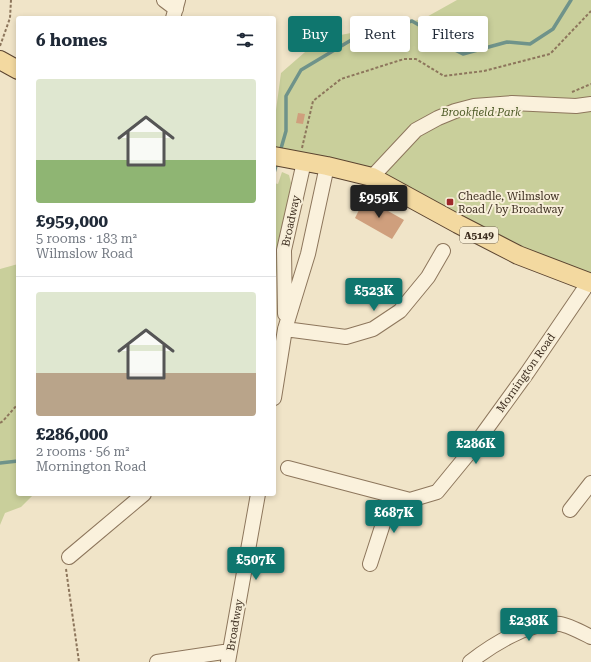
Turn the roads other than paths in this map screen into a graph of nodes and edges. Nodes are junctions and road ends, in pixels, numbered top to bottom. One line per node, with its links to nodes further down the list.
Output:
1 (164, 0): 2 (street)
2 (176, 9)
3 (0, 60): 4 (main road)
4 (16, 69)
5 (591, 104): 9 (street)
6 (276, 156): 7 (main road, A5149)
7 (298, 160): 8 (main road, A5149); 12 (street, Broadway)
8 (327, 166): 9 (main road, A5149); 12 (street, Broadway)
9 (372, 177): 11 (main road, A5149)
10 (443, 251): 12 (street)
11 (590, 283): 18 (street, Mornington Road)
12 (285, 329): 13 (street, Broadway)
13 (276, 385)
14 (288, 468): 18 (street, Mornington Road)
15 (591, 483): 19 (street)
16 (142, 496): 20 (street)
17 (258, 496): 23 (street, Broadway)
18 (392, 496): 21 (street)
19 (570, 510)
20 (69, 557)
21 (370, 564)
22 (591, 637): 25 (street)
23 (229, 657): 24 (street)
24 (157, 662)
25 (470, 662)

